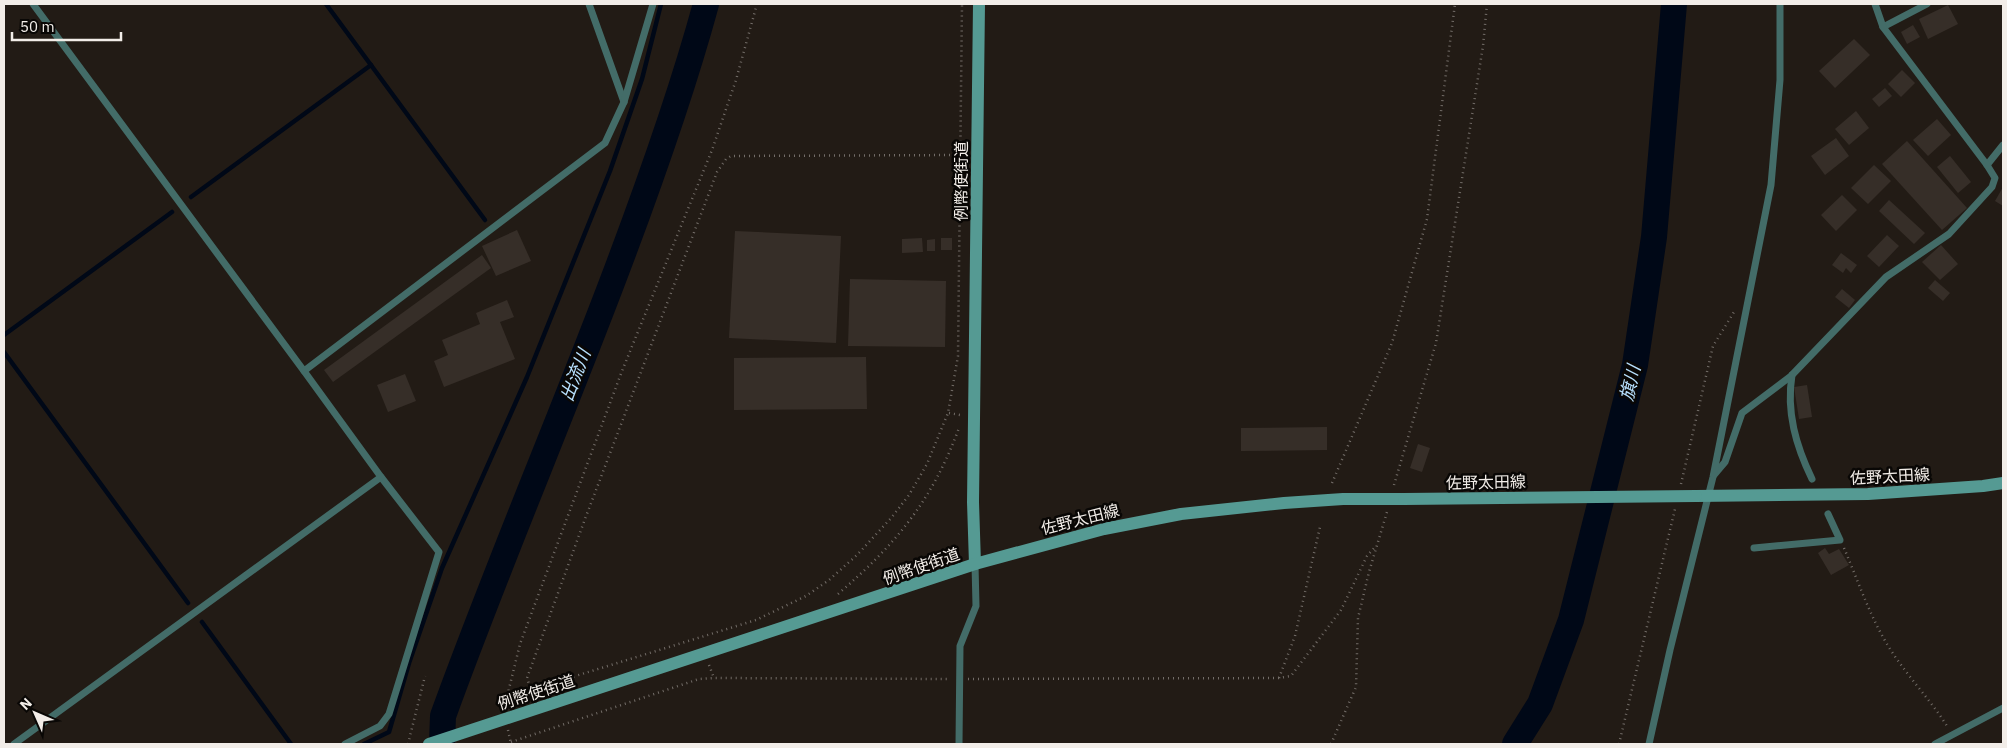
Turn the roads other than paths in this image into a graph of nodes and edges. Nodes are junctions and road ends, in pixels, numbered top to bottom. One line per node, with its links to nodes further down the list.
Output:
1 (33, 4): 12 (lane)
2 (589, 4): 9 (lane)
3 (653, 4): 9 (lane)
4 (978, 4): 21 (main road, 例幣使街道)
5 (1780, 4): 14 (lane)
6 (1875, 4): 8 (lane)
7 (1927, 4): 8 (lane)
8 (1883, 28): 11 (lane)
9 (624, 102): 12 (lane)
10 (2003, 145): 11 (lane)
11 (1986, 165): 13 (lane)
12 (304, 371): 15 (lane)
13 (1792, 375): 14 (lane); 16 (lane)
14 (1713, 476): 18 (lane)
15 (381, 477): 23 (lane); 24 (lane)
16 (1812, 479)
17 (2003, 483): 18 (main road, 佐野太田線)
18 (1702, 496): 21 (main road, 佐野太田線, bridge); 27 (lane)
19 (1828, 514): 20 (lane)
20 (1754, 548)
21 (975, 564): 25 (main road, 例幣使街道); 26 (lane)
22 (2003, 708): 28 (lane)
23 (14, 744)
24 (345, 744)
25 (429, 744)
26 (959, 744)
27 (1649, 744)
28 (1935, 744)

